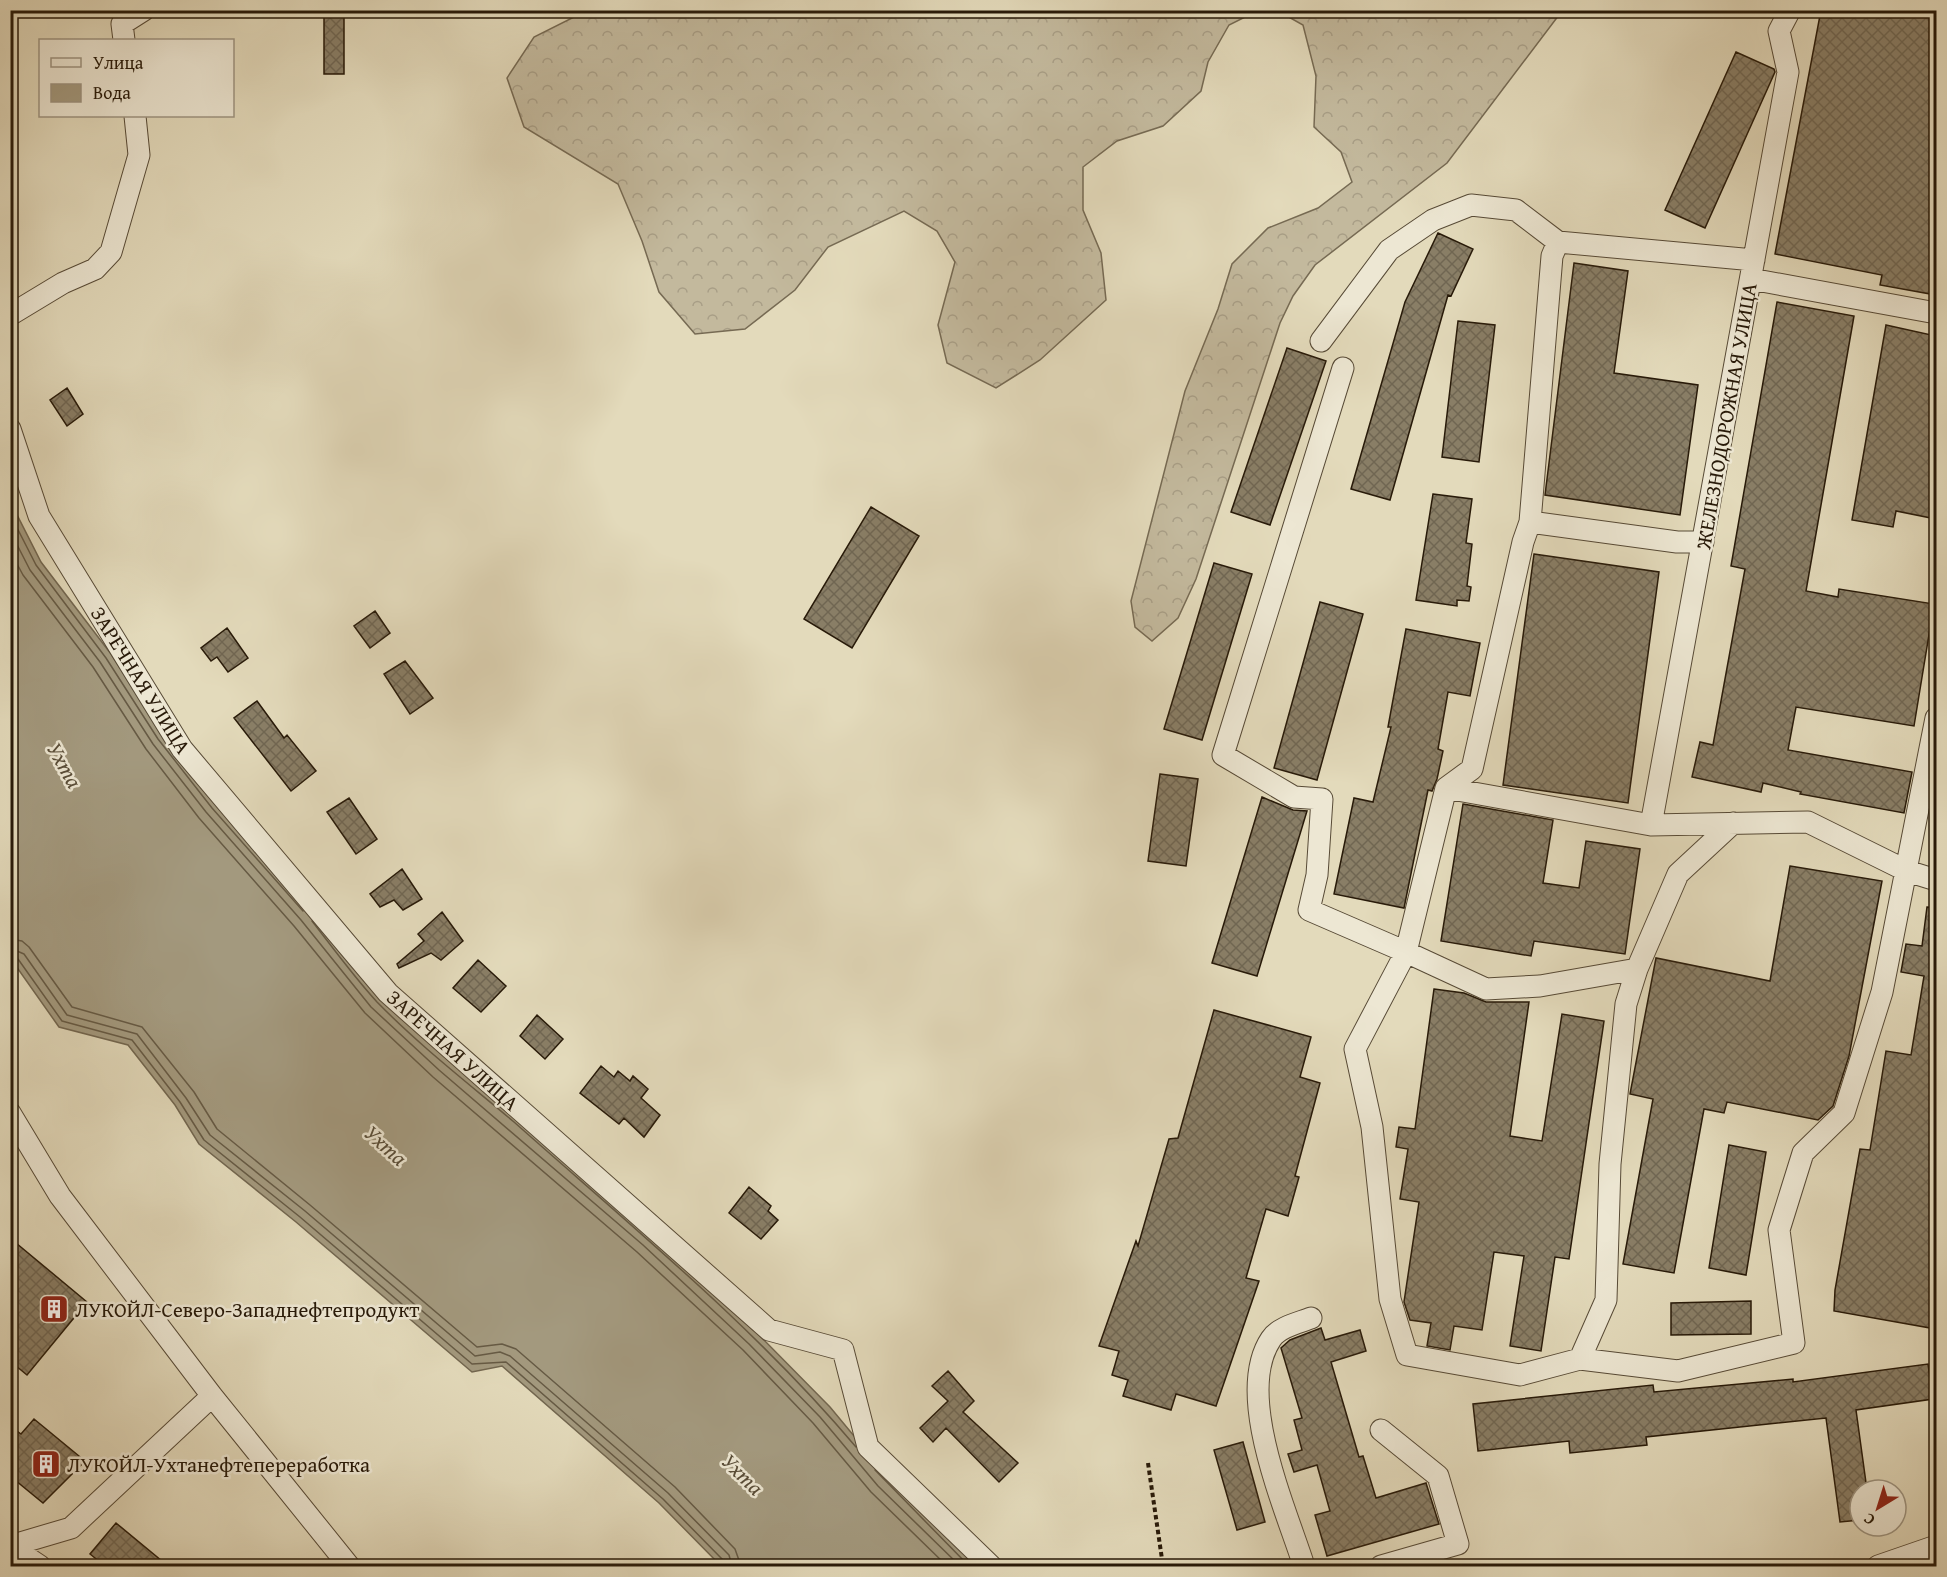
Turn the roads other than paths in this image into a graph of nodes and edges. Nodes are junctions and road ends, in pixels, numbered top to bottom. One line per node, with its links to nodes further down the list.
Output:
1 (144, 10): 3 (street)
2 (1790, 10): 6 (street, ЖЕЛЕЗНОДОРОЖНАЯ УЛИЦА)
3 (124, 39)
4 (135, 117): 8 (street)
5 (1558, 242): 6 (street); 9 (street); 12 (street)
6 (1752, 269): 7 (street); 13 (street, ЖЕЛЕЗНОДОРОЖНАЯ УЛИЦА)
7 (1936, 313)
8 (10, 315)
9 (1321, 341)
10 (1343, 368): 20 (street)
11 (10, 429): 31 (street, ЗАРЕЧНАЯ УЛИЦА)
12 (1530, 522): 13 (street); 15 (street)
13 (1703, 542): 17 (street, ЖЕЛЕЗНОДОРОЖНАЯ УЛИЦА)
14 (1936, 718): 18 (street)
15 (1446, 788): 17 (street); 20 (street)
16 (1733, 823): 17 (street); 18 (street); 21 (street)
17 (1651, 825)
18 (1907, 871): 19 (street); 24 (street)
19 (1936, 880)
20 (1406, 952): 21 (street); 24 (street)
21 (1637, 969): 24 (street)
22 (10, 1113): 25 (street)
23 (1311, 1318): 32 (street)
24 (1580, 1359)
25 (212, 1396): 27 (street); 30 (street)
26 (1381, 1430): 33 (street)
27 (11, 1546): 29 (street)
28 (1936, 1546): 34 (street)
29 (40, 1566)
30 (349, 1566)
31 (992, 1566)
32 (1304, 1566)
33 (1382, 1566)
34 (1878, 1566)

